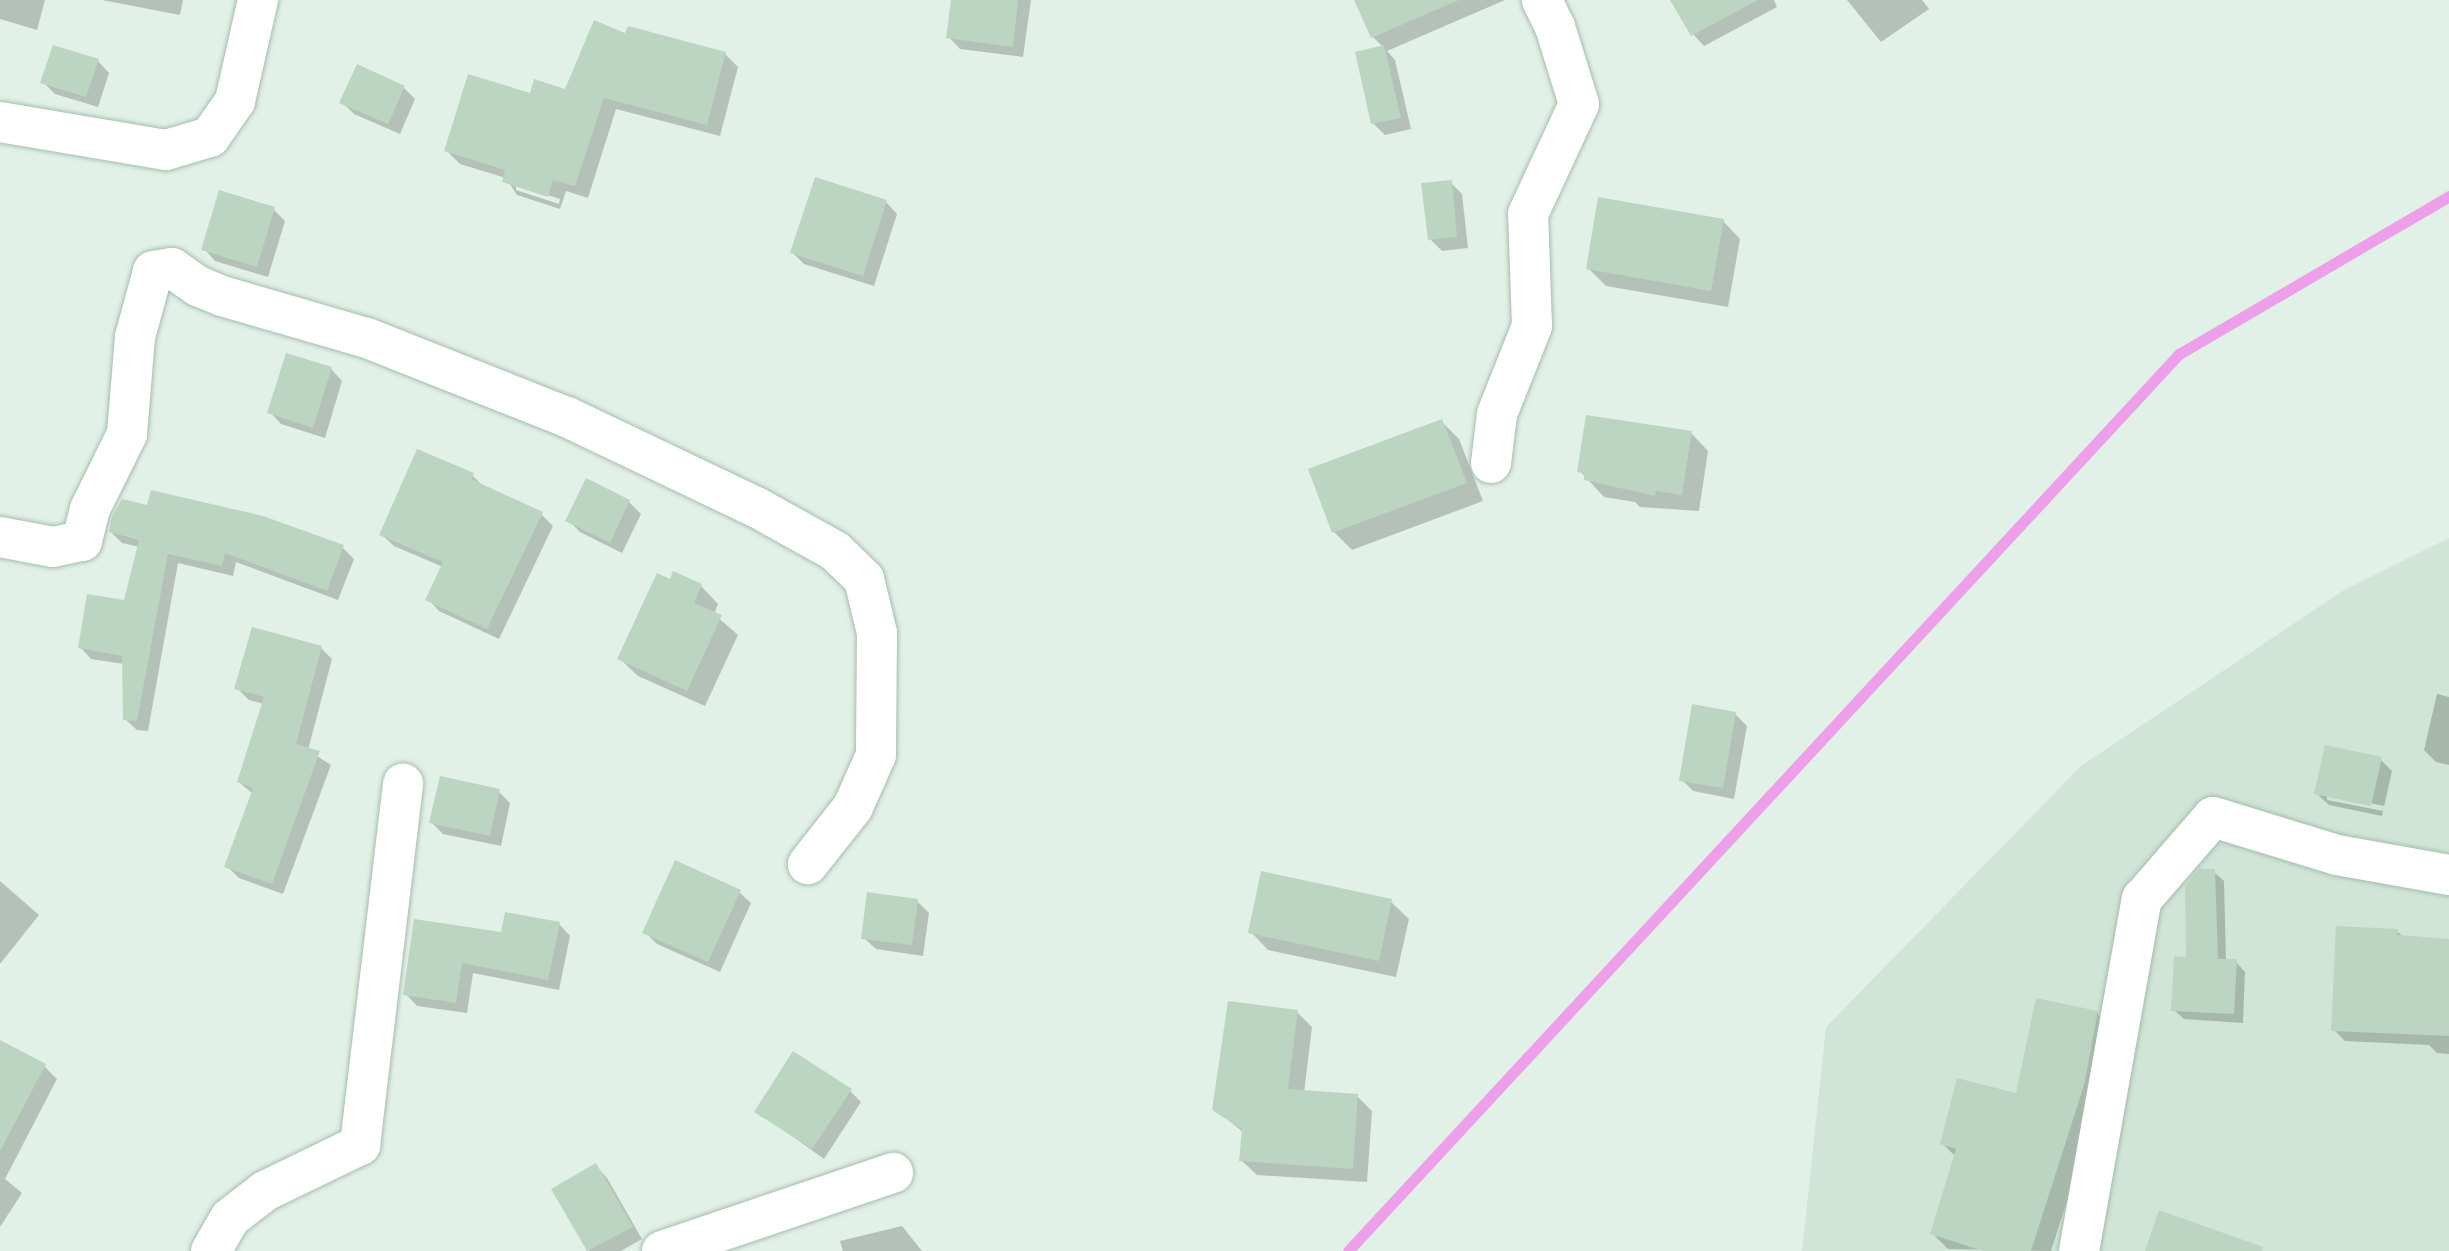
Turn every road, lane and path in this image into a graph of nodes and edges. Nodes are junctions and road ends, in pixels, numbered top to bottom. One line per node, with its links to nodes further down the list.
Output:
1 (258, 0): 3 (street)
2 (1542, 0): 4 (street)
3 (0, 122)
4 (1491, 463)
5 (0, 537): 7 (street)
6 (403, 784): 10 (street)
7 (808, 864)
8 (2449, 874): 12 (street)
9 (893, 1172): 11 (street)
10 (211, 1251)
11 (662, 1251)
12 (2079, 1251)

